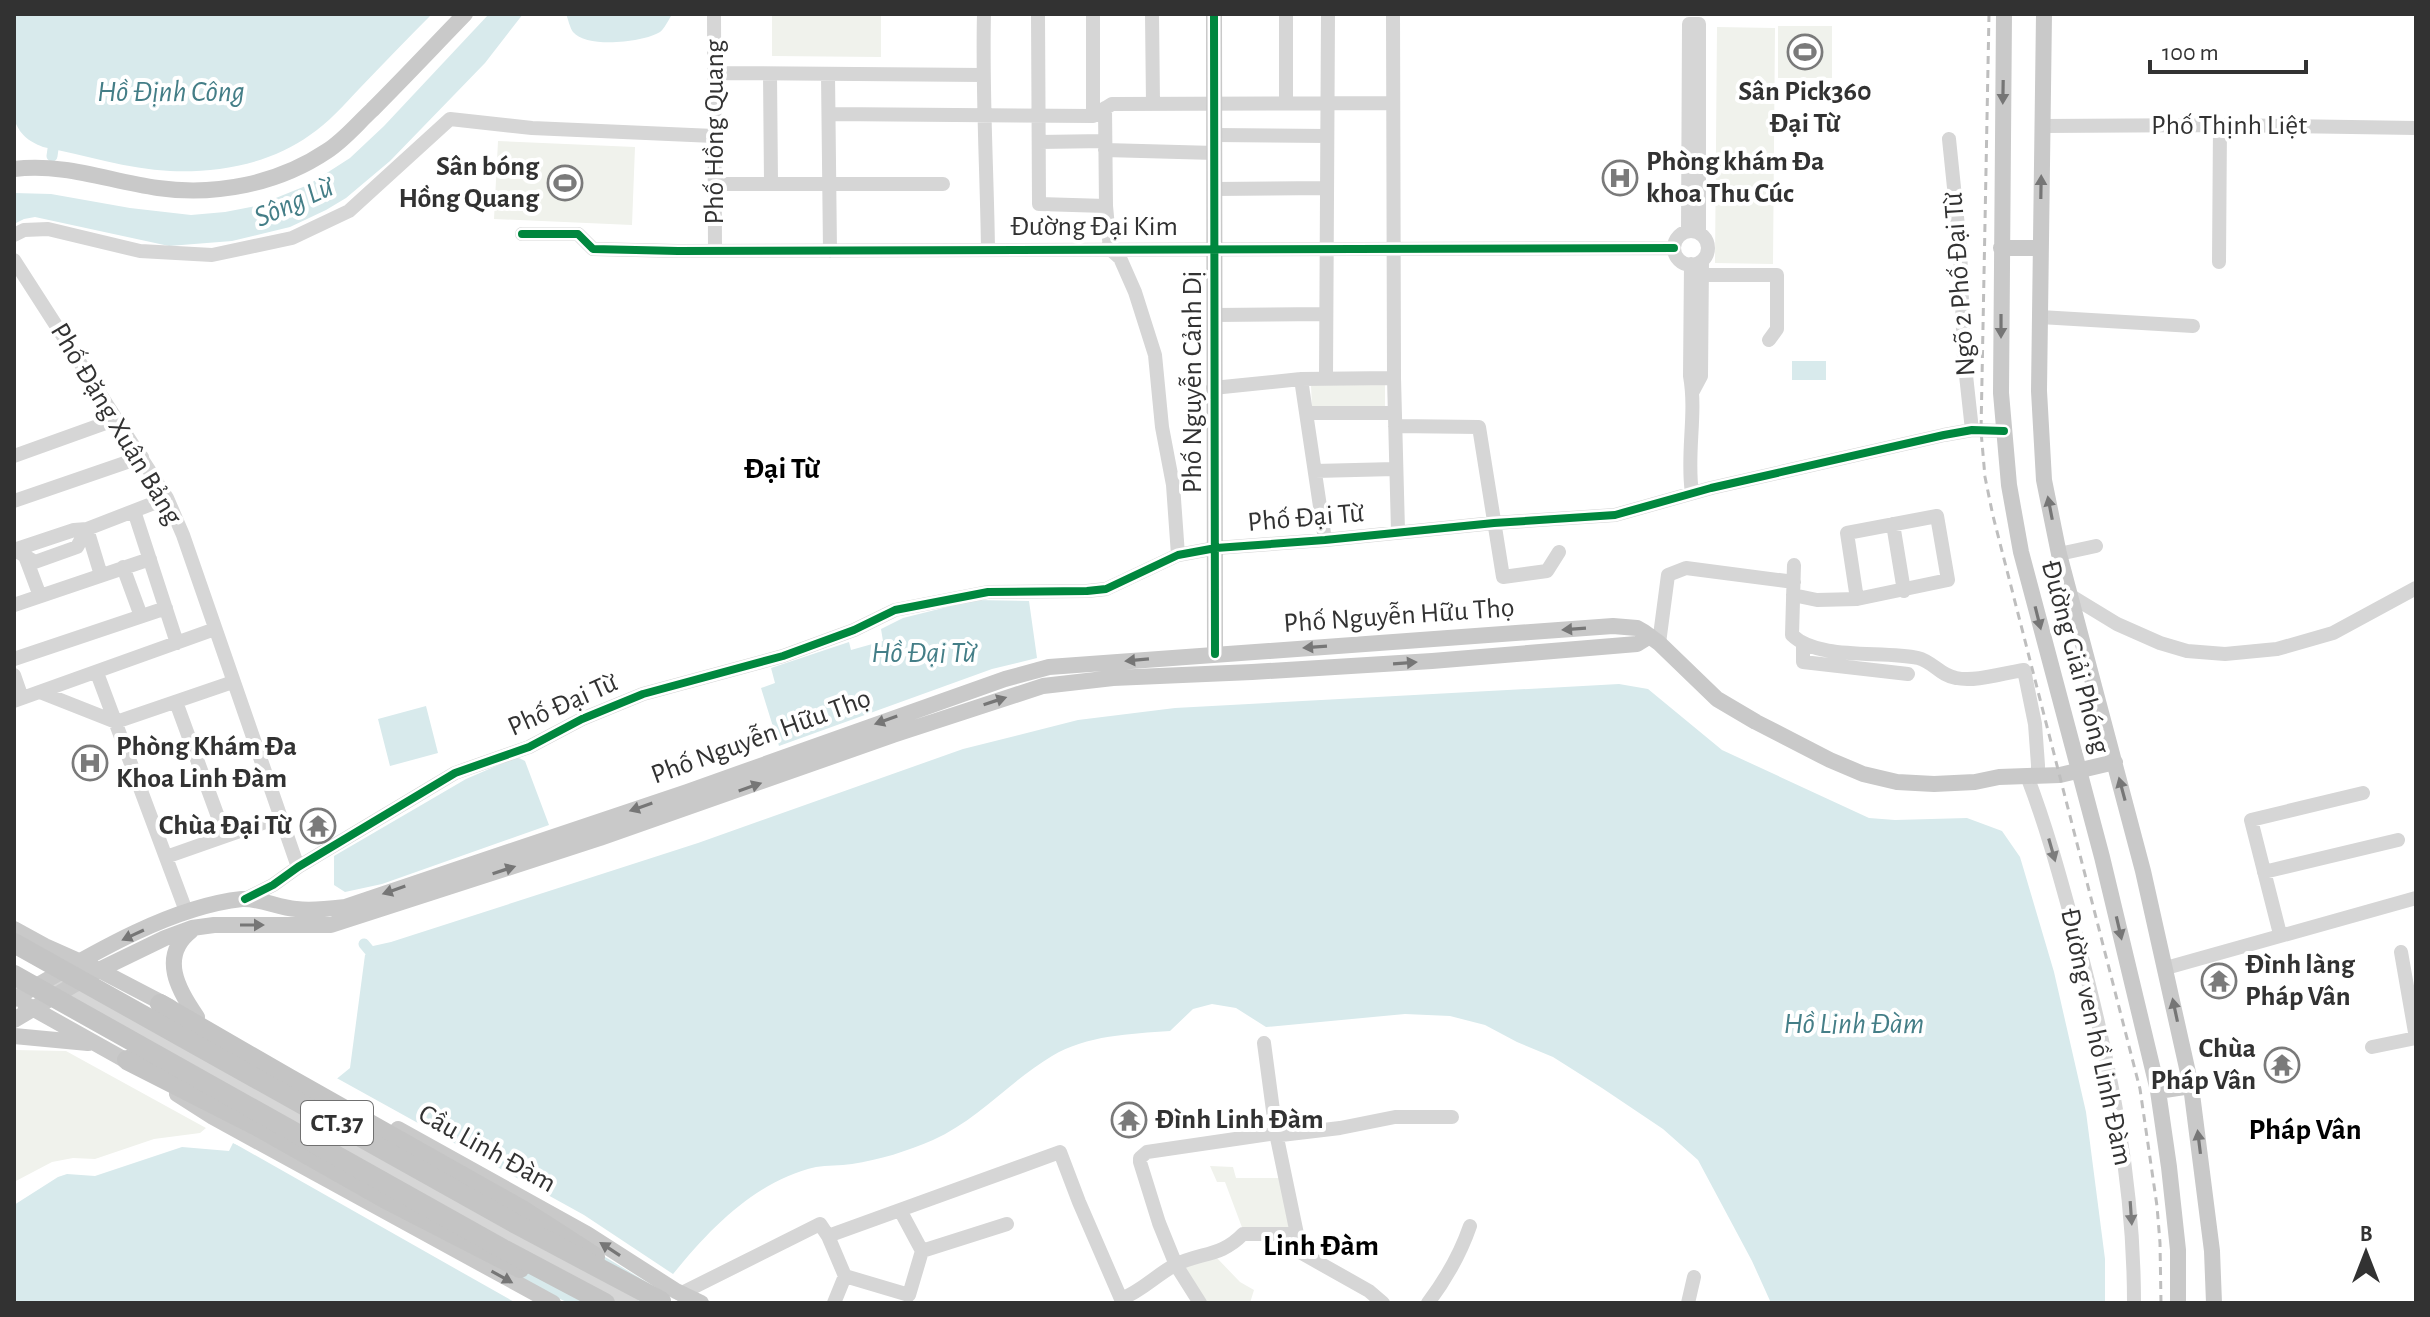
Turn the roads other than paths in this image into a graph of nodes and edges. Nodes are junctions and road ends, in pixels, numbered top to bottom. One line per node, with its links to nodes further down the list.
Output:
1 (465, 14): 38 (main road)
2 (714, 14): 14 (street, Phố Hồng Quang)
3 (984, 14): 17 (street)
4 (1038, 14): 26 (street)
5 (1093, 14): 23 (street)
6 (1152, 14): 22 (street)
7 (1214, 14): 18 (main road, Phố Nguyễn Cảnh Dị)
8 (1286, 14): 19 (street)
9 (1328, 14): 20 (street)
10 (1393, 14): 21 (street)
11 (2004, 14): 50 (main road, Đường Giải Phóng, one-way to 50)
12 (2044, 14): 28 (main road, Đường Giải Phóng)
13 (1694, 24): 46 (street)
14 (714, 73): 15 (street); 31 (street, Phố Hồng Quang)
15 (770, 74): 16 (street); 39 (street)
16 (828, 74): 17 (street); 24 (street)
17 (983, 75): 25 (street)
18 (1215, 103): 19 (street); 22 (street); 30 (main road, Phố Nguyễn Cảnh Dị)
19 (1286, 103): 20 (street)
20 (1328, 103): 21 (street); 32 (street)
21 (1393, 103): 55 (street)
22 (1153, 104): 23 (street)
23 (1099, 112): 26 (street); 35 (street)
24 (829, 114): 25 (street); 40 (street)
25 (986, 116): 26 (street); 56 (street)
26 (1039, 116): 34 (street)
27 (2220, 125): 28 (street, Phố Thịnh Liệt); 29 (street, Phố Thịnh Liệt); 60 (street)
28 (2042, 126): 51 (main road, Đường Giải Phóng, one-way to 28)
29 (2416, 128)
30 (1215, 135): 32 (street); 36 (main road, Phố Nguyễn Cảnh Dị)
31 (714, 136): 41 (street, Phố Hồng Quang); 48 (street)
32 (1327, 136): 43 (street)
33 (1949, 139): 74 (street, Ngõ 2 Phố Đại Từ)
34 (1039, 142): 35 (street); 45 (street)
35 (1105, 146): 36 (street); 45 (street)
36 (1215, 153): 44 (main road, Phố Nguyễn Cảnh Dị)
37 (14, 154): 38 (street)
38 (14, 166)
39 (771, 183): 40 (street); 41 (street)
40 (829, 183): 42 (street); 58 (street)
41 (715, 184): 57 (street, Phố Hồng Quang)
42 (943, 184)
43 (1327, 188): 44 (street); 54 (street)
44 (1214, 189): 53 (main road, Phố Nguyễn Cảnh Dị)
45 (1106, 206): 52 (street)
46 (1694, 232): 49 (street); 61 (street)
47 (522, 234): 57 (street, Đường Đại Kim)
48 (14, 235)
49 (1674, 248): 55 (street, Đường Đại Kim); 61 (street)
50 (2001, 248): 51 (main road); 75 (main road, Đường Giải Phóng, one-way to 75)
51 (2040, 248): 64 (main road, Đường Giải Phóng)
52 (1110, 249): 53 (street, Đường Đại Kim); 56 (street, Đường Đại Kim); 94 (street)
53 (1214, 249): 54 (street, Đường Đại Kim); 63 (main road, Phố Nguyễn Cảnh Dị)
54 (1326, 249): 55 (street, Đường Đại Kim); 62 (street)
55 (1393, 249): 68 (street)
56 (988, 250): 58 (street, Đường Đại Kim)
57 (715, 251): 58 (street, Đường Đại Kim)
58 (830, 251)
59 (14, 260): 72 (street, Phố Đặng Xuân Bảng)
60 (2219, 262)
61 (1698, 267): 66 (street); 80 (street)
62 (1326, 314): 63 (street); 67 (street)
63 (1214, 315): 70 (main road, Phố Nguyễn Cảnh Dị)
64 (2040, 317): 65 (street); 93 (main road, Đường Giải Phóng, one-way to 64)
65 (2193, 326)
66 (1769, 340)
67 (1326, 378): 68 (street); 69 (street)
68 (1394, 378): 73 (street)
69 (1301, 379): 70 (street); 71 (street)
70 (1213, 388): 90 (main road, Phố Nguyễn Cảnh Dị)
71 (1307, 413): 73 (street); 79 (street)
72 (117, 419): 76 (street); 77 (street, Phố Đặng Xuân Bảng)
73 (1395, 420): 78 (street); 84 (street)
74 (1972, 430): 75 (street, Phố Đại Từ); 80 (street, Phố Đại Từ)
75 (2004, 431): 124 (main road, Đường Giải Phóng, one-way to 124)
76 (14, 456)
77 (142, 457): 81 (street, Phố Đặng Xuân Bảng); 82 (street)
78 (1395, 469): 79 (street); 87 (street)
79 (1315, 471): 88 (street)
80 (1692, 493): 84 (street, Phố Đại Từ)
81 (167, 498): 83 (street); 108 (street, Phố Đặng Xuân Bảng)
82 (14, 501)
83 (134, 511): 86 (street); 95 (street)
84 (1494, 523): 87 (street, Phố Đại Từ); 92 (street)
85 (1893, 524): 101 (street); 101 (street); 104 (street)
86 (87, 529): 91 (street); 98 (street)
87 (1398, 531): 88 (street, Phố Đại Từ)
88 (1325, 540): 90 (street, Phố Đại Từ)
89 (2096, 546): 93 (street)
90 (1216, 548): 94 (street, Phố Đại Từ); 112 (main road, Phố Nguyễn Cảnh Dị)
91 (18, 552): 102 (street)
92 (1559, 552)
93 (2059, 554): 103 (main road, Đường Giải Phóng)
94 (1178, 555): 132 (street, Phố Đại Từ)
95 (150, 559): 97 (street); 106 (street)
96 (1794, 565): 99 (street)
97 (123, 567): 98 (street); 107 (street)
98 (101, 575): 102 (street)
99 (1793, 588): 104 (street); 109 (street); 111 (street)
100 (2416, 588): 103 (street)
101 (1904, 591): 104 (street)
102 (40, 596): 105 (street)
103 (2071, 596): 123 (main road, Đường Giải Phóng)
104 (1857, 599)
105 (14, 605)
106 (166, 608): 107 (street); 110 (street)
107 (141, 616): 113 (street)
108 (215, 629): 110 (street); 118 (street, Phố Đặng Xuân Bảng)
109 (1655, 639): 112 (main road, Phố Nguyễn Hữu Thọ, one-way to 112); 115 (main road, Phố Nguyễn Hữu Thọ, one-way to 109); 125 (main road, Phố Nguyễn Hữu Thọ)
110 (177, 643): 114 (street)
111 (1803, 646): 116 (street); 125 (street)
112 (1215, 654): 115 (street); 128 (main road, Phố Nguyễn Hữu Thọ, one-way to 128)
113 (14, 659)
114 (97, 673): 119 (street); 122 (street)
115 (1215, 673): 128 (main road, Phố Nguyễn Hữu Thọ, one-way to 115)
116 (1908, 674)
117 (14, 675): 120 (street)
118 (233, 682): 121 (street); 127 (street, Phố Đặng Xuân Bảng)
119 (40, 692): 120 (street); 122 (street)
120 (18, 700)
121 (176, 702): 122 (street); 129 (street)
122 (116, 722): 131 (street)
123 (2115, 762): 124 (main road, Phố Nguyễn Hữu Thọ); 144 (main road, Đường Giải Phóng, one-way to 123)
124 (2078, 771): 125 (main road, Phố Nguyễn Hữu Thọ); 161 (main road, Đường Giải Phóng, one-way to 161)
125 (2030, 776): 184 (street, Đường ven hồ Linh Đàm, one-way to 184)
126 (2363, 793): 133 (street)
127 (280, 817): 129 (street); 132 (street, Phố Đặng Xuân Bảng)
128 (597, 831): 136 (main road, Phố Nguyễn Hữu Thọ, one-way to 136); 138 (main road, Phố Nguyễn Hữu Thọ, one-way to 128)
129 (225, 836): 131 (street)
130 (2398, 840): 133 (street)
131 (166, 857): 137 (street)
132 (298, 867): 135 (street, Phố Đại Từ); 136 (street)
133 (2264, 872): 140 (street)
134 (2416, 898): 140 (street)
135 (245, 899): 136 (main road, Phố Nguyễn Hữu Thọ); 137 (main road, Phố Nguyễn Hữu Thọ)
136 (282, 907)
137 (186, 911): 143 (main road, Phố Nguyễn Hữu Thọ, one-way to 143)
138 (198, 927): 145 (main road, Phố Nguyễn Hữu Thọ); 152 (main road)
139 (14, 929): 143 (main road, Cầu Linh Đàm)
140 (2280, 934): 144 (street)
141 (14, 943): 173 (highway, CT.37, bridge)
142 (2401, 952): 155 (street)
143 (80, 961): 145 (main road, Cầu Linh Đàm); 147 (main road, Phố Nguyễn Hữu Thọ)
144 (2166, 968): 160 (main road, Đường Giải Phóng, one-way to 144)
145 (99, 970): 148 (main road, Phố Nguyễn Hữu Thọ); 150 (main road, Cầu Linh Đàm)
146 (14, 975): 176 (highway, CT.37, bridge)
147 (48, 979): 148 (street); 149 (main road, Phố Nguyễn Hữu Thọ)
148 (67, 989): 151 (main road, Phố Nguyễn Hữu Thọ); 177 (street)
149 (14, 998): 151 (main road)
150 (160, 1004): 152 (main road, Cầu Linh Đàm); 173 (highway, bridge)
151 (33, 1008): 153 (main road, Phố Nguyễn Hữu Thọ); 156 (main road)
152 (197, 1017): 173 (main road, Cầu Linh Đàm, one-way to 152)
153 (14, 1020)
154 (14, 1036): 156 (main road)
155 (2416, 1038): 158 (street)
156 (95, 1043): 159 (main road)
157 (1264, 1043): 163 (street)
158 (2372, 1047)
159 (127, 1060): 174 (main road, one-way to 174); 175 (highway, bridge)
160 (2191, 1086): 161 (main road); 186 (main road, Đường Giải Phóng, one-way to 160)
161 (2158, 1091): 185 (main road, Đường Giải Phóng)
162 (1452, 1117): 163 (street)
163 (1276, 1133): 167 (street); 170 (street)
164 (900, 1210): 168 (street); 169 (street); 170 (street)
165 (1007, 1224): 169 (street)
166 (1470, 1226): 182 (street)
167 (1297, 1234): 170 (street); 181 (street)
168 (828, 1236): 171 (street); 173 (street)
169 (922, 1251): 171 (street)
170 (1176, 1265): 180 (street)
171 (845, 1276): 179 (street)
172 (1694, 1277): 183 (street)
173 (670, 1297): 178 (main road, Cầu Linh Đàm)
174 (553, 1303)
175 (596, 1303)
176 (605, 1303)
177 (632, 1303)
178 (701, 1303)
179 (834, 1303)
180 (1200, 1303)
181 (1383, 1303)
182 (1428, 1303)
183 (1688, 1303)
184 (2134, 1303)
185 (2178, 1303)
186 (2214, 1303)

